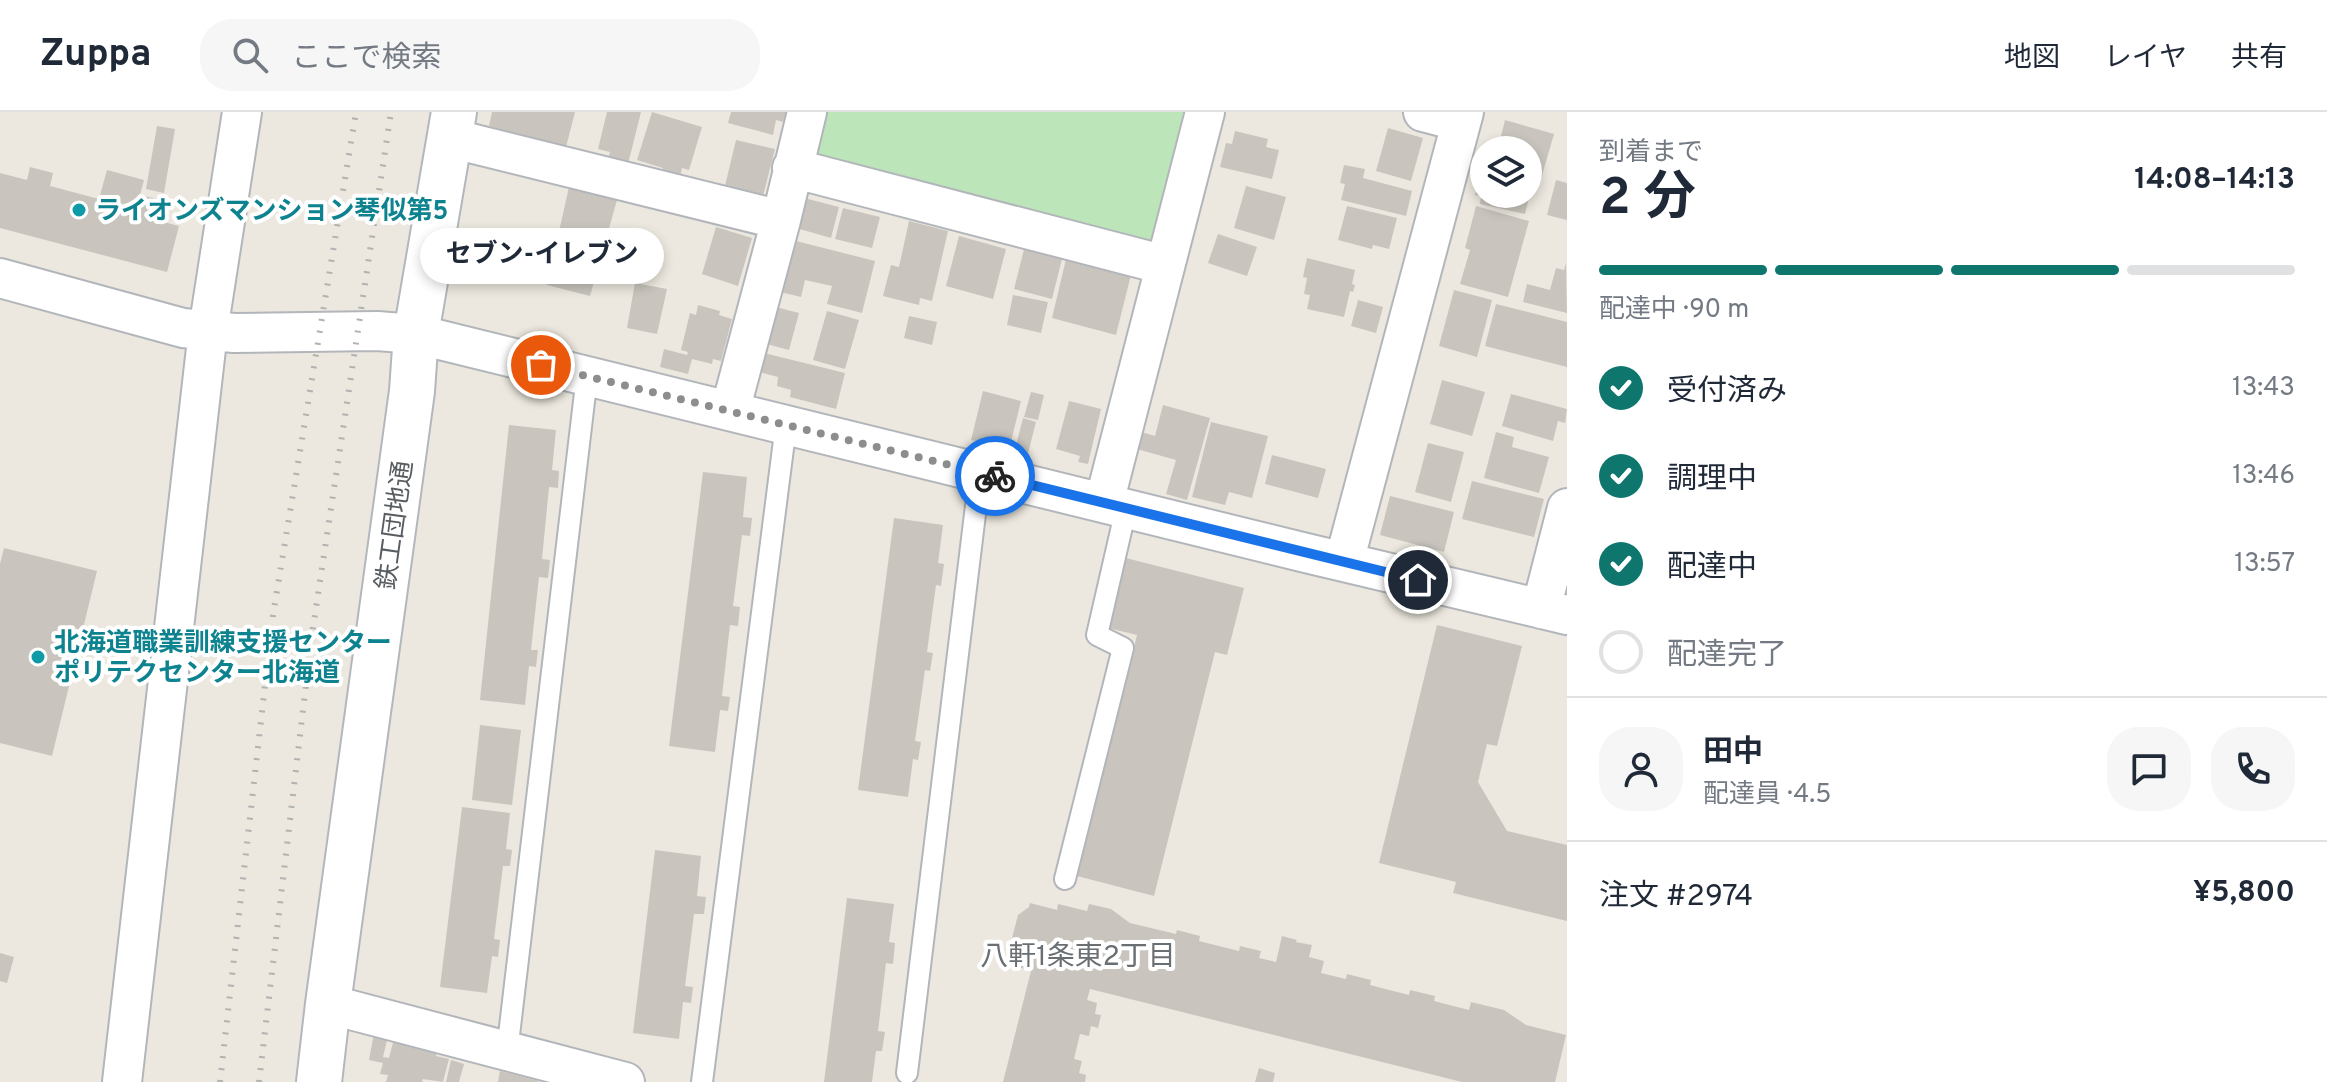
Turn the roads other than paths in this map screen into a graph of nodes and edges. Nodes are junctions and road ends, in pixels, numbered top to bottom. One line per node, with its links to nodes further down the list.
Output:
1 (242, 112): 11 (street)
2 (807, 112): 7 (street)
3 (1205, 112): 9 (street)
4 (1423, 112): 5 (street)
5 (1462, 117): 19 (street)
6 (452, 125): 8 (street); 12 (street, 鉄工団地通)
7 (792, 168): 8 (street); 9 (street)
8 (781, 220): 14 (street)
9 (1165, 265): 17 (street)
10 (0, 278): 11 (street)
11 (208, 331): 12 (street); 25 (street)
12 (416, 334): 13 (street); 22 (street, 鉄工団地通)
13 (587, 376): 14 (street); 23 (lane)
14 (730, 411): 15 (street)
15 (786, 425): 16 (street); 28 (lane)
16 (980, 473): 17 (street); 24 (lane)
17 (1115, 506): 19 (street); 21 (lane)
18 (1567, 508): 20 (street)
19 (1344, 562): 20 (street)
20 (1554, 612)
21 (1065, 879)
22 (328, 1004): 23 (street); 26 (street, 鉄工団地通)
23 (507, 1052): 27 (street)
24 (907, 1073)
25 (122, 1082)
26 (319, 1082)
27 (625, 1082)
28 (702, 1082)

